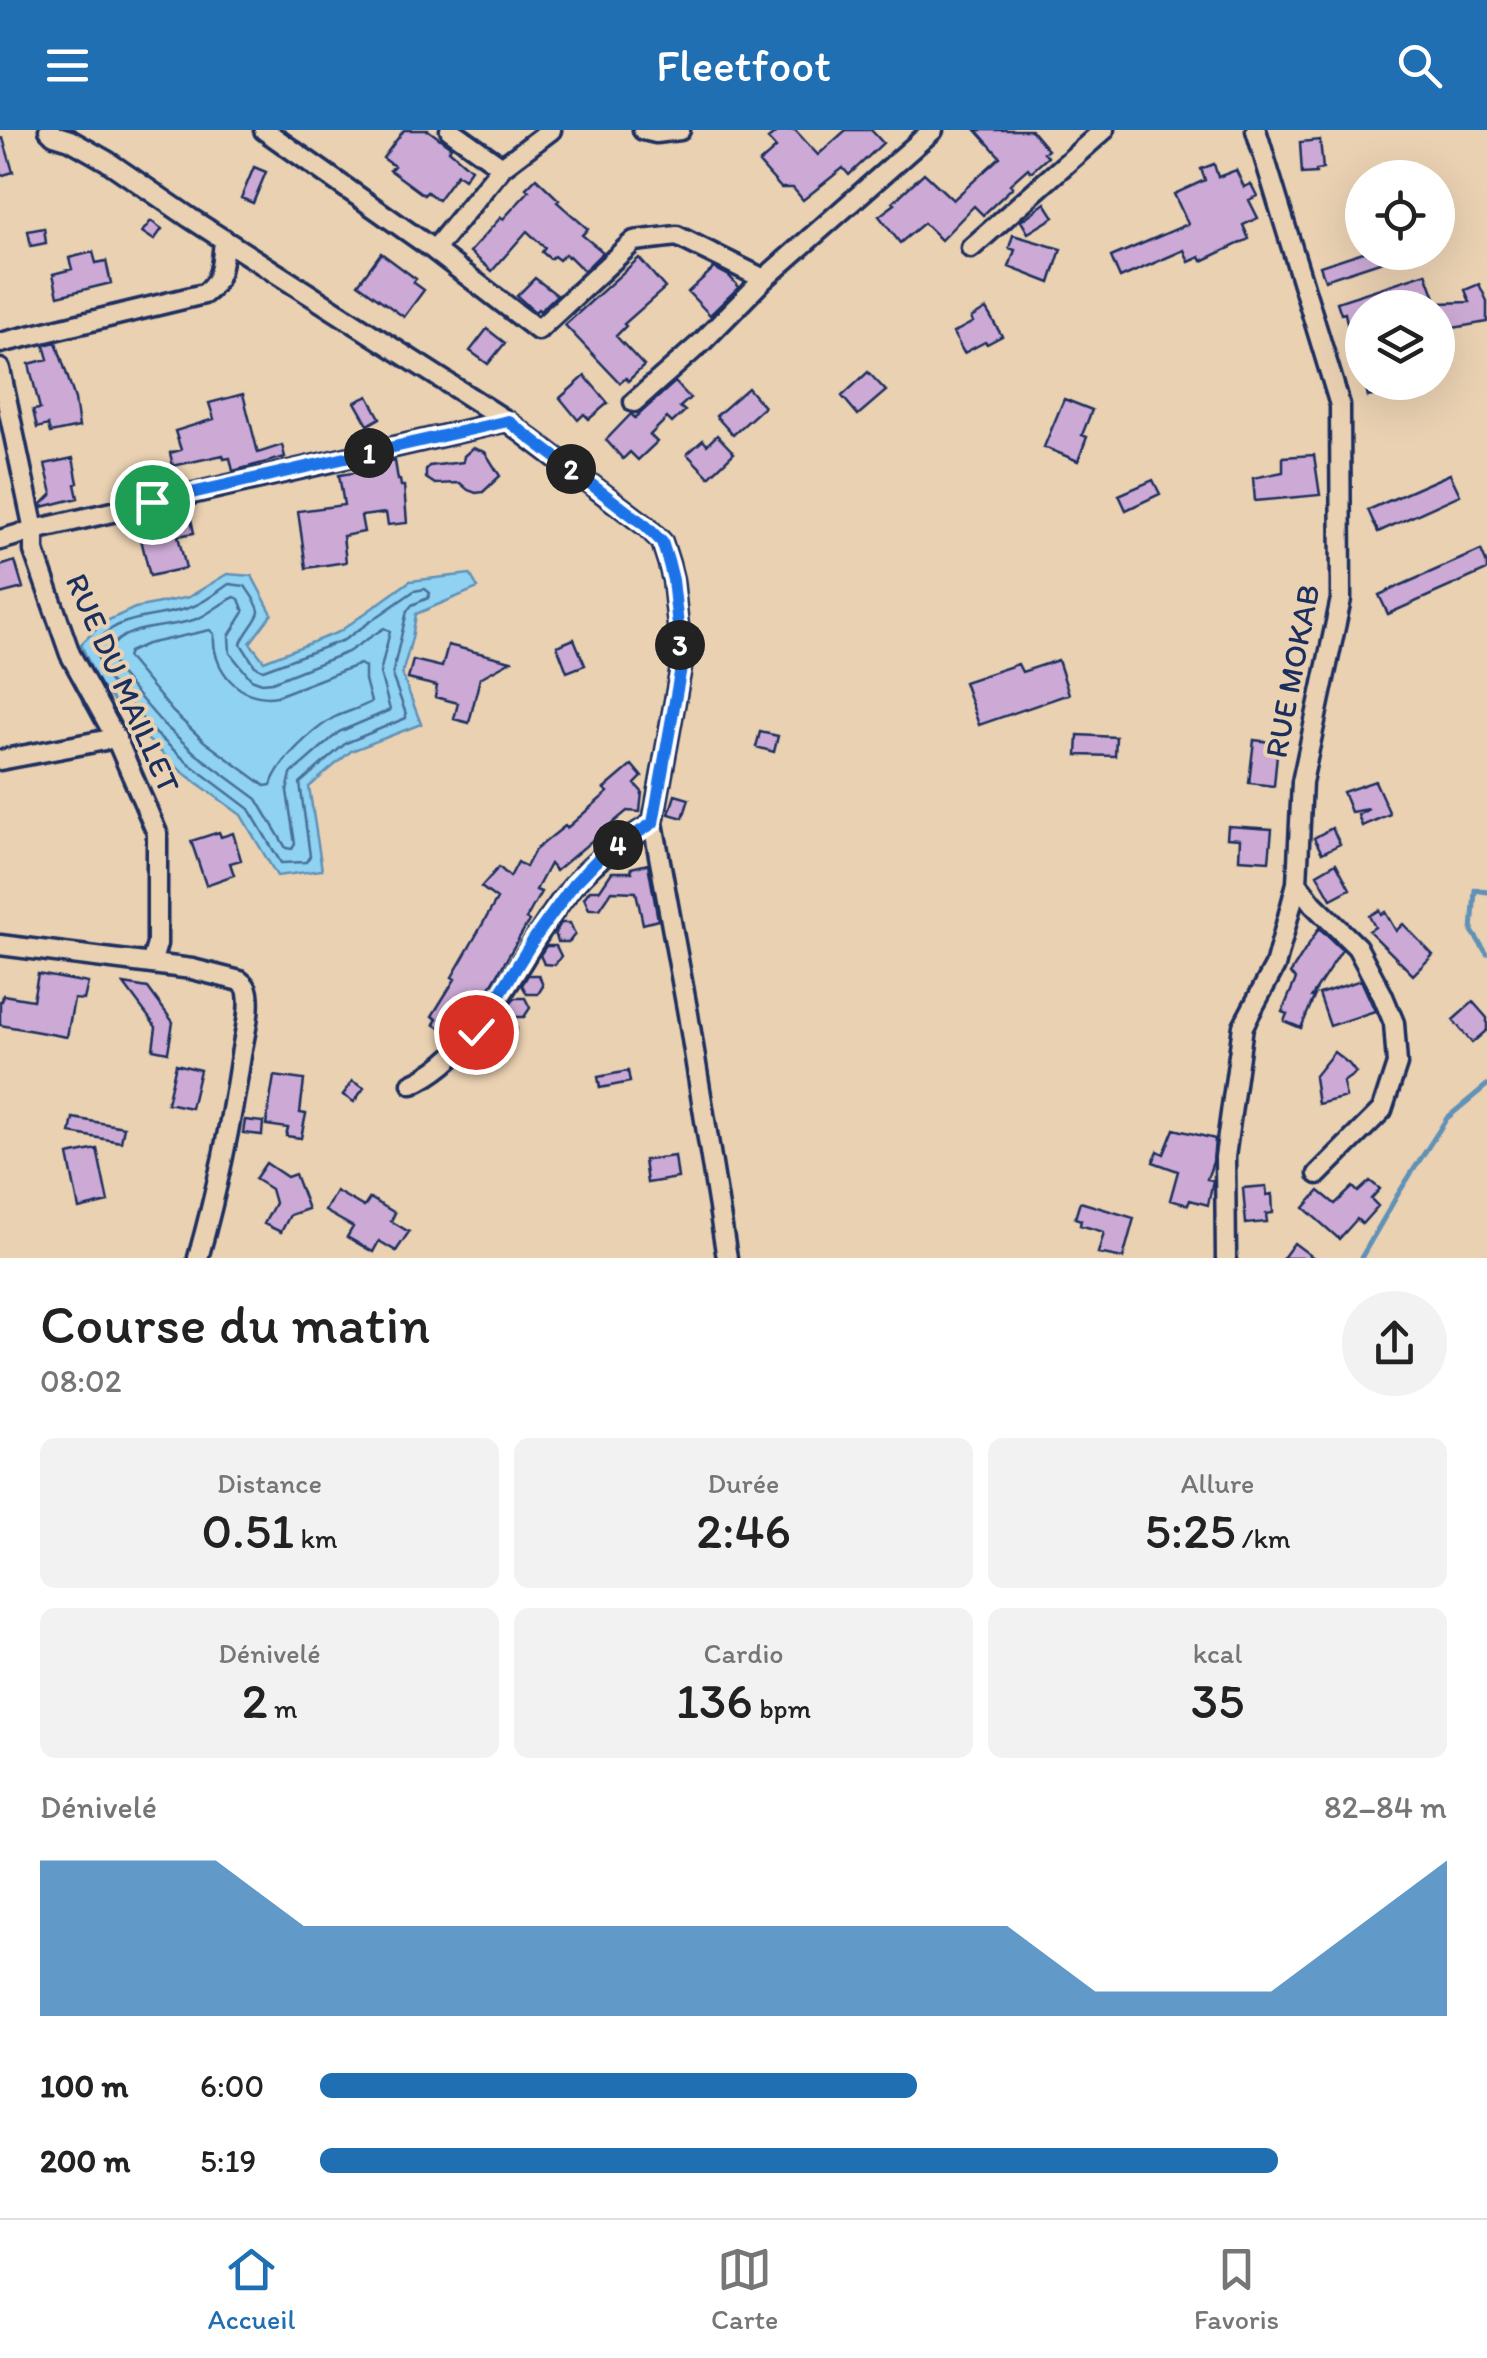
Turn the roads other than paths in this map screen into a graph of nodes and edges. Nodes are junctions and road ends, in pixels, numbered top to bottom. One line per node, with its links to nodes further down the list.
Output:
1 (49, 130): 10 (street)
2 (264, 130): 14 (street)
3 (450, 130): 11 (street)
4 (551, 130): 11 (street)
5 (680, 130): 9 (street)
6 (933, 130): 15 (street)
7 (1104, 130): 13 (street)
8 (1256, 130): 25 (street, RUE MOKAB)
9 (649, 131)
10 (72, 135): 12 (street)
11 (502, 167): 14 (street)
12 (224, 240): 16 (street); 19 (street)
13 (971, 248)
14 (434, 250): 15 (street)
15 (764, 280): 18 (street)
16 (0, 343)
17 (0, 368): 20 (street, RUE DU MAILLET)
18 (634, 402)
19 (508, 421): 20 (street); 24 (street)
20 (34, 530): 21 (street); 22 (street, RUE DU MAILLET)
21 (0, 540)
22 (116, 738): 23 (street); 27 (street, RUE DU MAILLET)
23 (0, 760)
24 (653, 823): 28 (street); 31 (street)
25 (1297, 883): 29 (street); 32 (street, RUE MOKAB)
26 (0, 944): 27 (street)
27 (151, 964): 30 (street)
28 (412, 1084)
29 (1318, 1174)
30 (198, 1258)
31 (727, 1258)
32 (1226, 1258)

